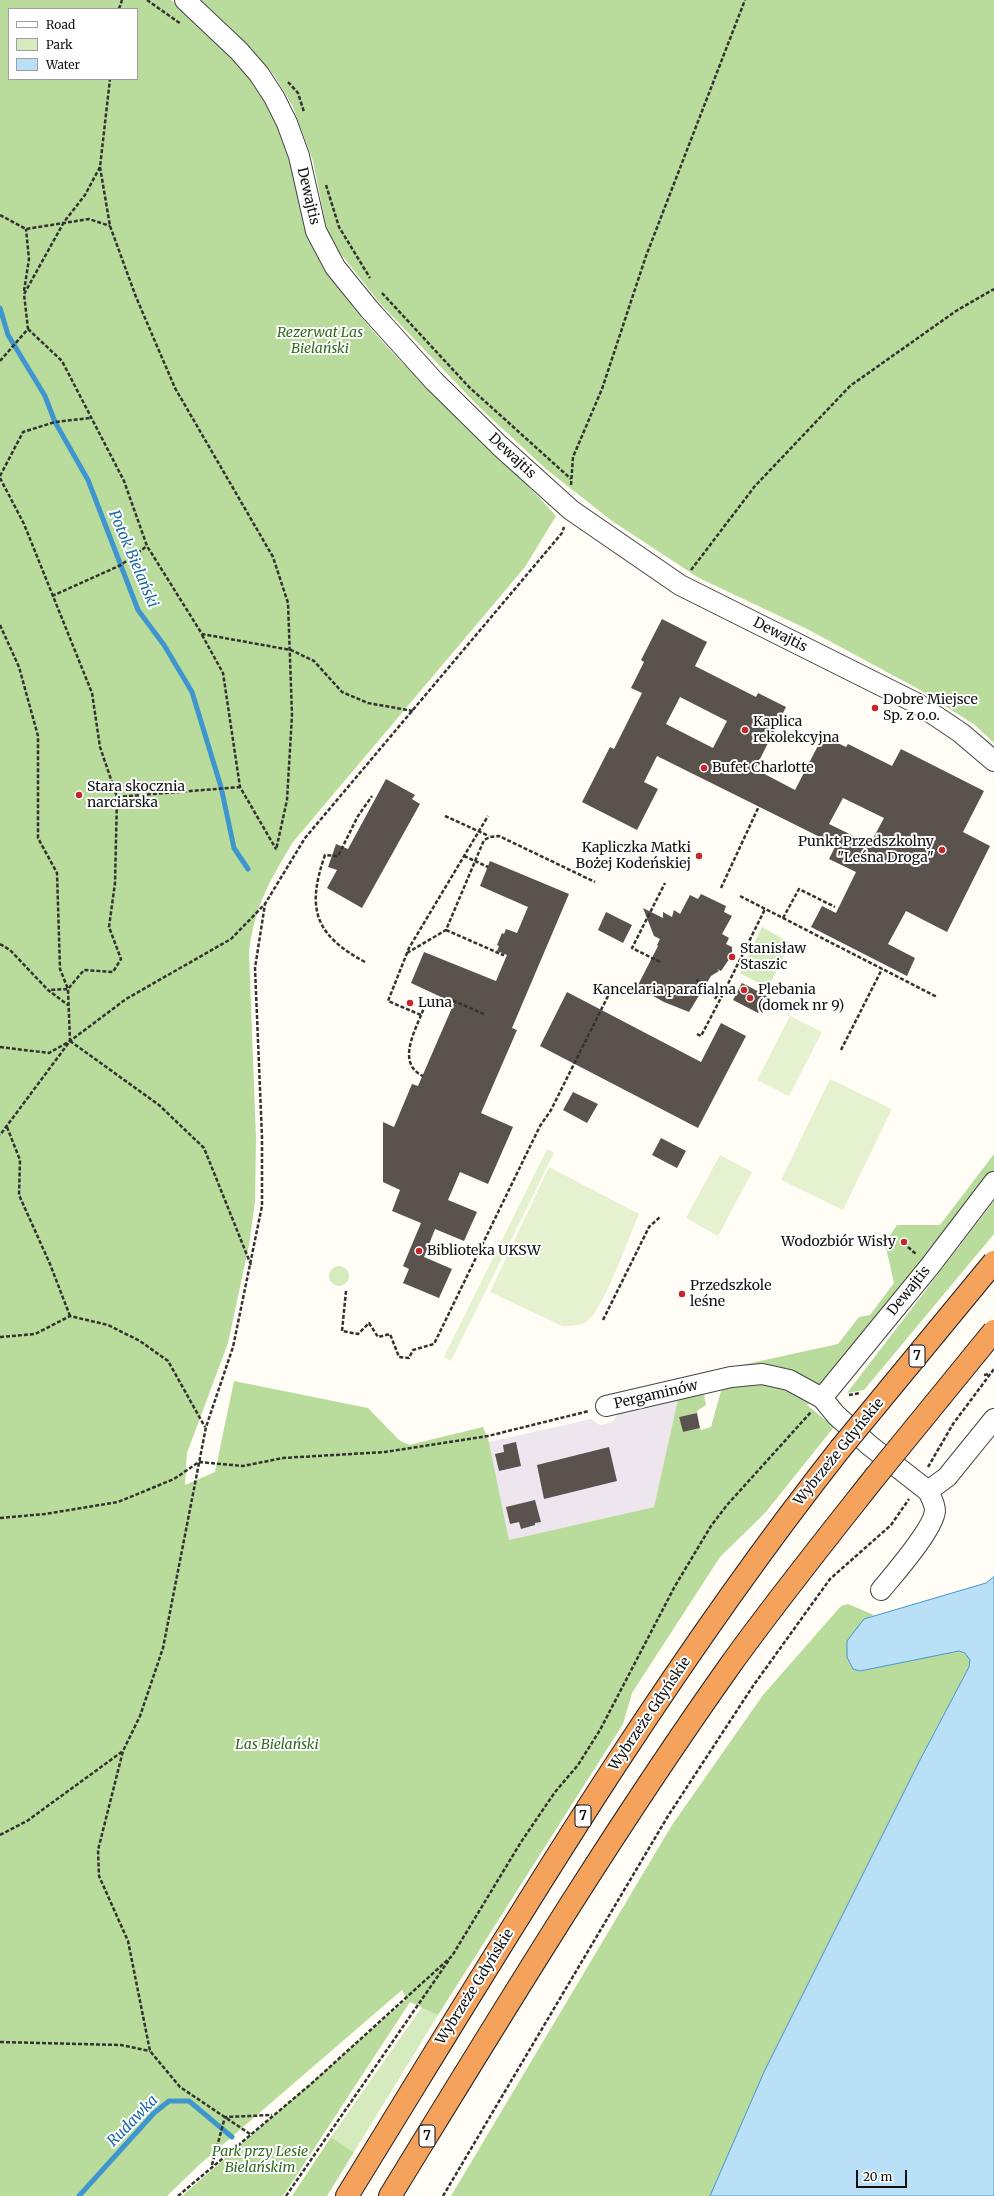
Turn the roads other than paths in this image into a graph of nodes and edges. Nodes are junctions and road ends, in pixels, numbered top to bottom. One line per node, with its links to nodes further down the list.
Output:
1 (185, 0): 2 (lane, Dewajtis)
2 (994, 760)
3 (994, 1182): 6 (lane, Dewajtis)
4 (994, 1262): 11 (highway, Wybrzeże Gdyńskie / 7, bridge)
5 (994, 1331): 12 (highway, 7, bridge)
6 (822, 1398): 7 (lane, Pergaminów); 9 (lane)
7 (606, 1406)
8 (994, 1419): 9 (lane)
9 (923, 1487): 10 (lane)
10 (881, 1590)
11 (346, 2196)
12 (390, 2196)

